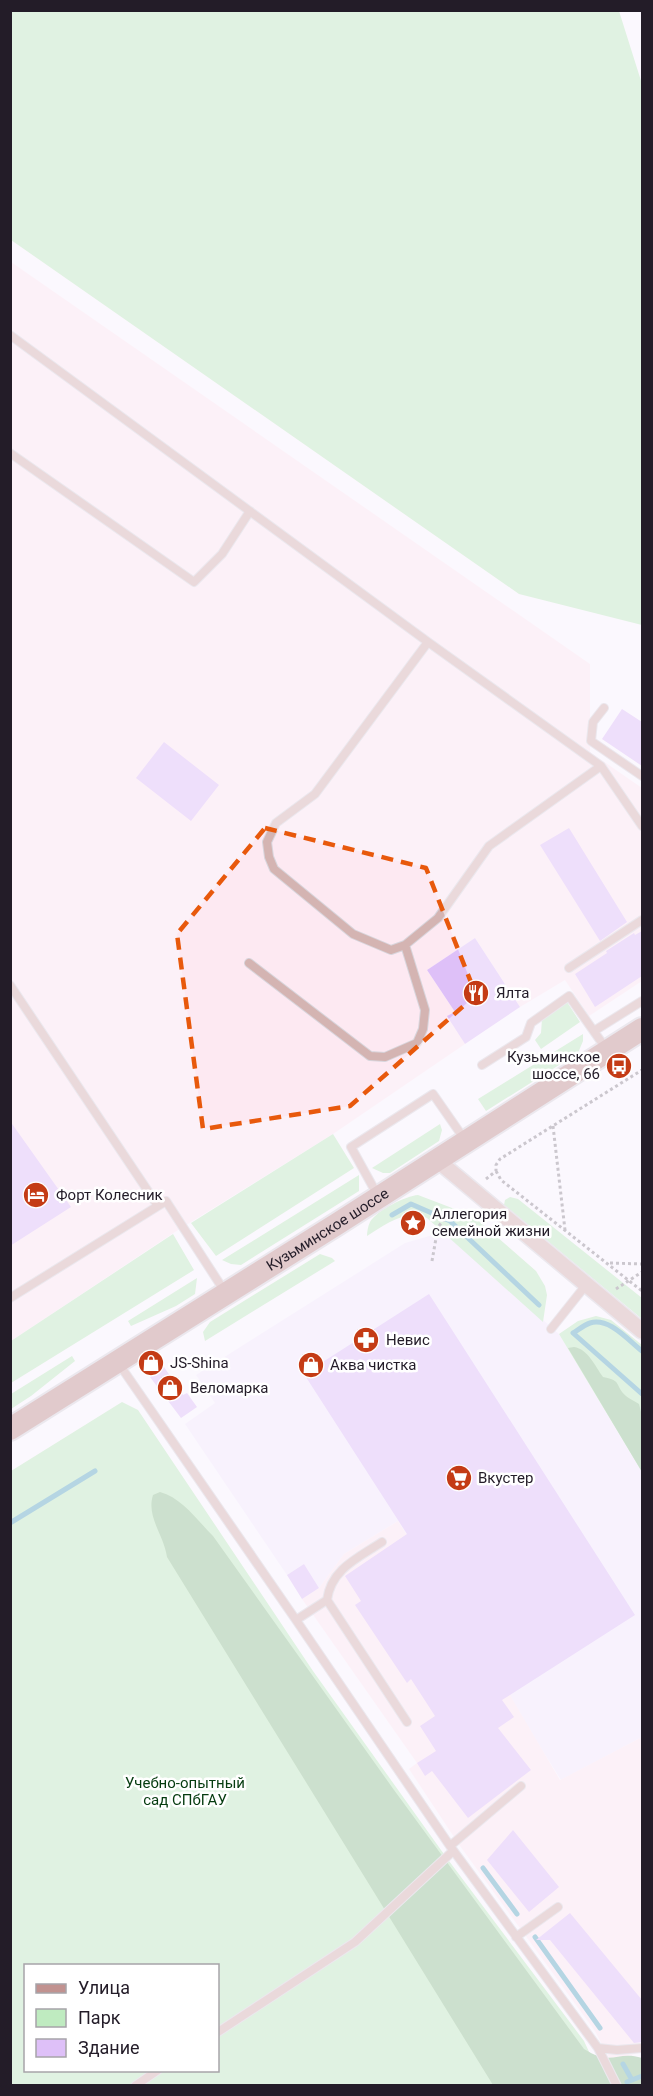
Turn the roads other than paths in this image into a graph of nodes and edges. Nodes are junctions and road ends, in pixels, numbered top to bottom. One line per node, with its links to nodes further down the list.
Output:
1 (10, 335): 3 (lane)
2 (10, 453): 3 (lane)
3 (250, 511): 4 (lane)
4 (428, 642): 6 (lane); 10 (lane)
5 (604, 708): 7 (lane)
6 (601, 766): 8 (lane); 10 (lane)
7 (642, 776)
8 (642, 826)
9 (642, 920): 12 (lane)
10 (405, 945): 11 (lane)
11 (249, 963)
12 (569, 968)
13 (10, 985): 22 (lane)
14 (642, 1001): 16 (lane)
15 (642, 1029): 17 (main road, Кузьминское шоссе)
16 (594, 1031): 17 (lane); 18 (lane)
17 (608, 1051): 19 (main road, Кузьминское шоссе)
18 (482, 1065)
19 (466, 1141): 20 (main road, Кузьминское шоссе); 21 (lane)
20 (437, 1160): 21 (main road, Кузьминское шоссе); 23 (street)
21 (379, 1197): 24 (main road, Кузьминское шоссе)
22 (158, 1206): 24 (lane); 25 (lane)
23 (586, 1285): 26 (lane); 27 (street)
24 (226, 1294): 28 (main road, Кузьминское шоссе)
25 (10, 1298)
26 (551, 1329)
27 (642, 1331)
28 (118, 1362): 29 (main road, Кузьминское шоссе); 32 (lane)
29 (10, 1430)
30 (382, 1542): 31 (lane)
31 (327, 1600): 32 (lane); 33 (lane)
32 (296, 1620): 35 (lane)
33 (407, 1722)
34 (521, 1786): 35 (lane)
35 (451, 1848): 37 (lane); 38 (lane)
36 (558, 1907): 37 (lane)
37 (516, 1937): 39 (lane)
38 (219, 2031)
39 (598, 2048): 40 (lane); 43 (lane)
40 (642, 2048)
41 (155, 2072): 42 (lane)
42 (135, 2085)
43 (617, 2085)

